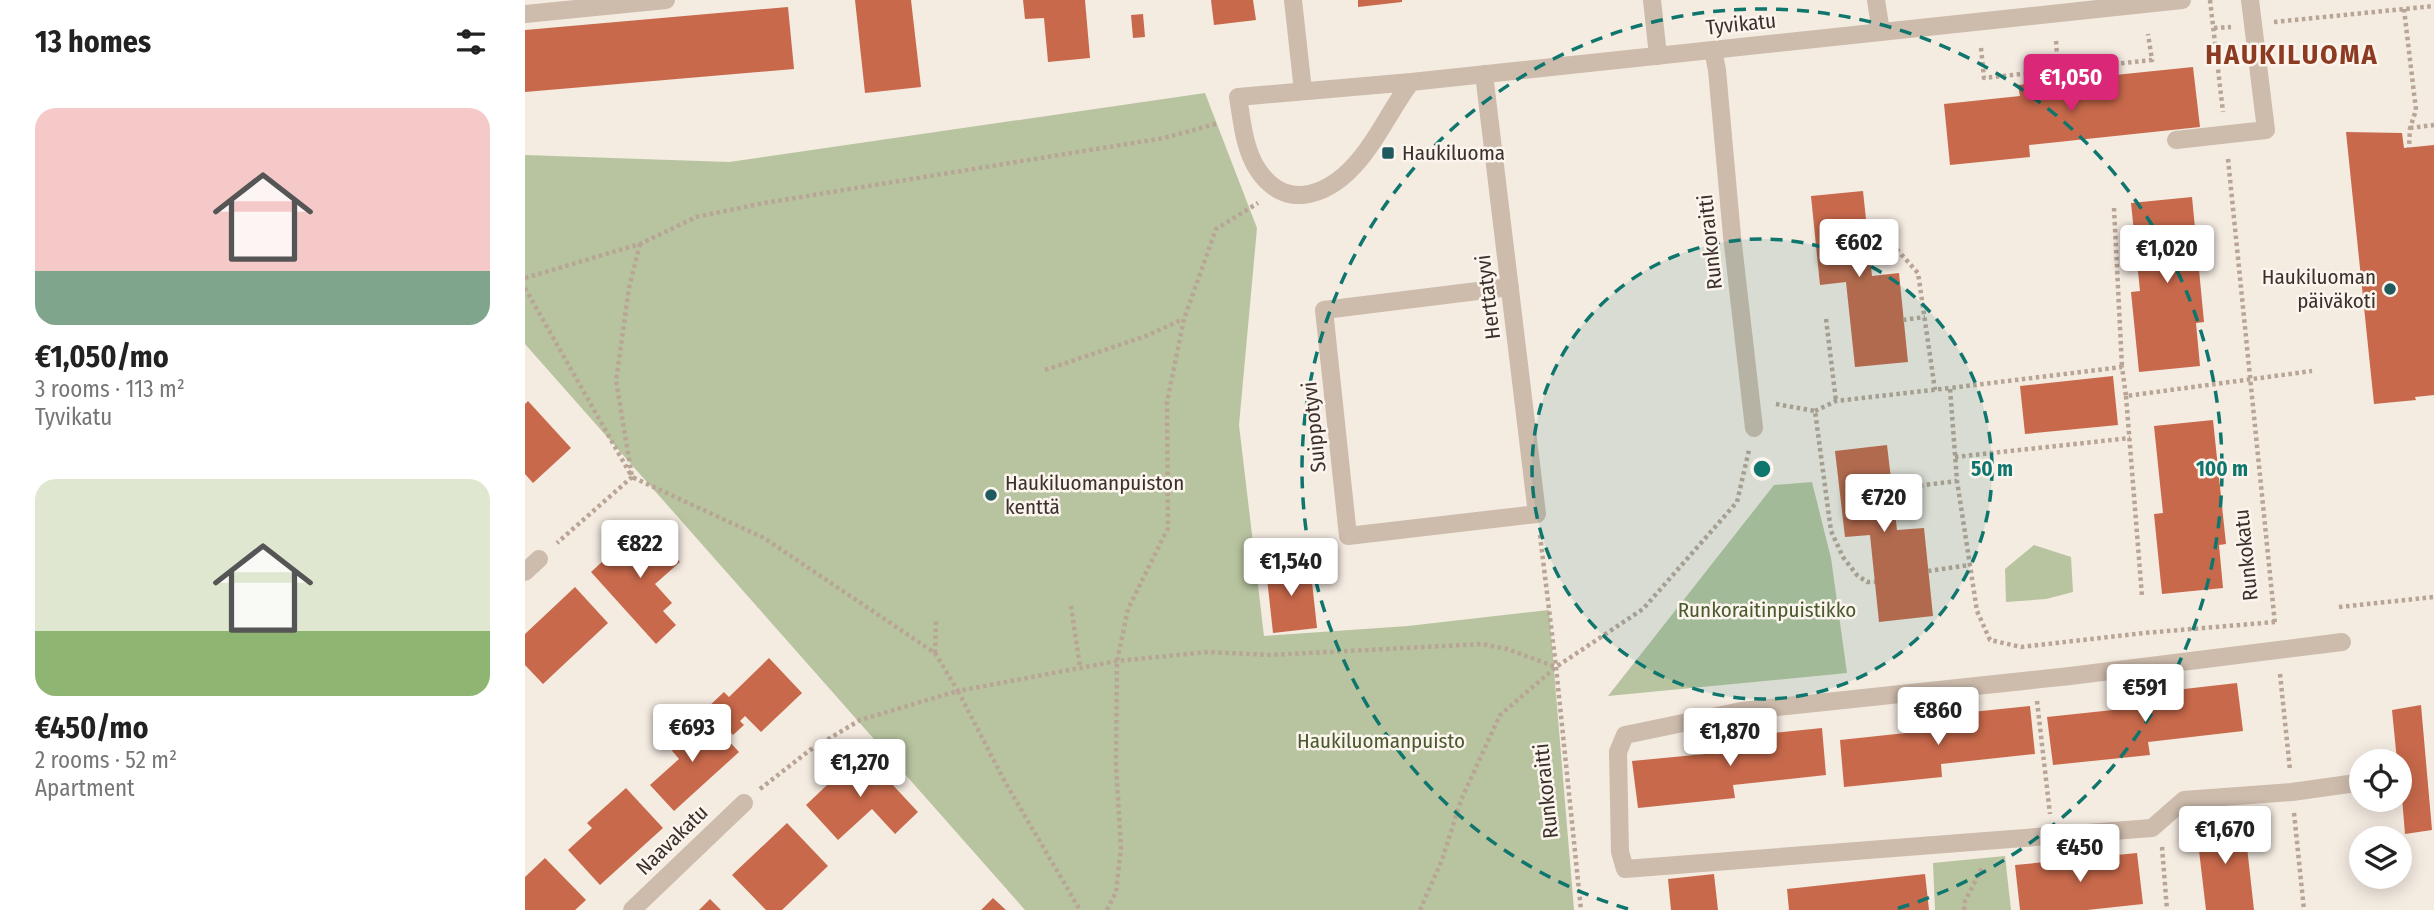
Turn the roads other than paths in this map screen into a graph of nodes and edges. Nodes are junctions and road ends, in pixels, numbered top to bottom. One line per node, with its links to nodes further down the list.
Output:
1 (666, 0): 7 (street)
2 (1293, 0): 13 (street)
3 (1652, 0): 10 (street)
4 (1876, 0): 8 (street)
5 (2182, 0): 8 (street, Tyvikatu)
6 (2250, 0): 14 (street)
7 (525, 14)
8 (1881, 32): 9 (street, Tyvikatu)
9 (1713, 50): 10 (street, Tyvikatu); 16 (street, Runkoraitti)
10 (1658, 56): 11 (street, Tyvikatu)
11 (1484, 74): 12 (street, Tyvikatu); 15 (street, Herttatyvi)
12 (1411, 82): 13 (street, Tyvikatu); 13 (street, Tyvikatu)
13 (1303, 91)
14 (2176, 140)
15 (1510, 286): 17 (street, Herttatyvi); 17 (street, Suippotyvi)
16 (1754, 428)
17 (1537, 514)
18 (539, 559): 19 (street)
19 (525, 572)
20 (2342, 642): 21 (street)
21 (2349, 784)
22 (744, 803): 23 (street, Naavakatu)
23 (632, 910)

